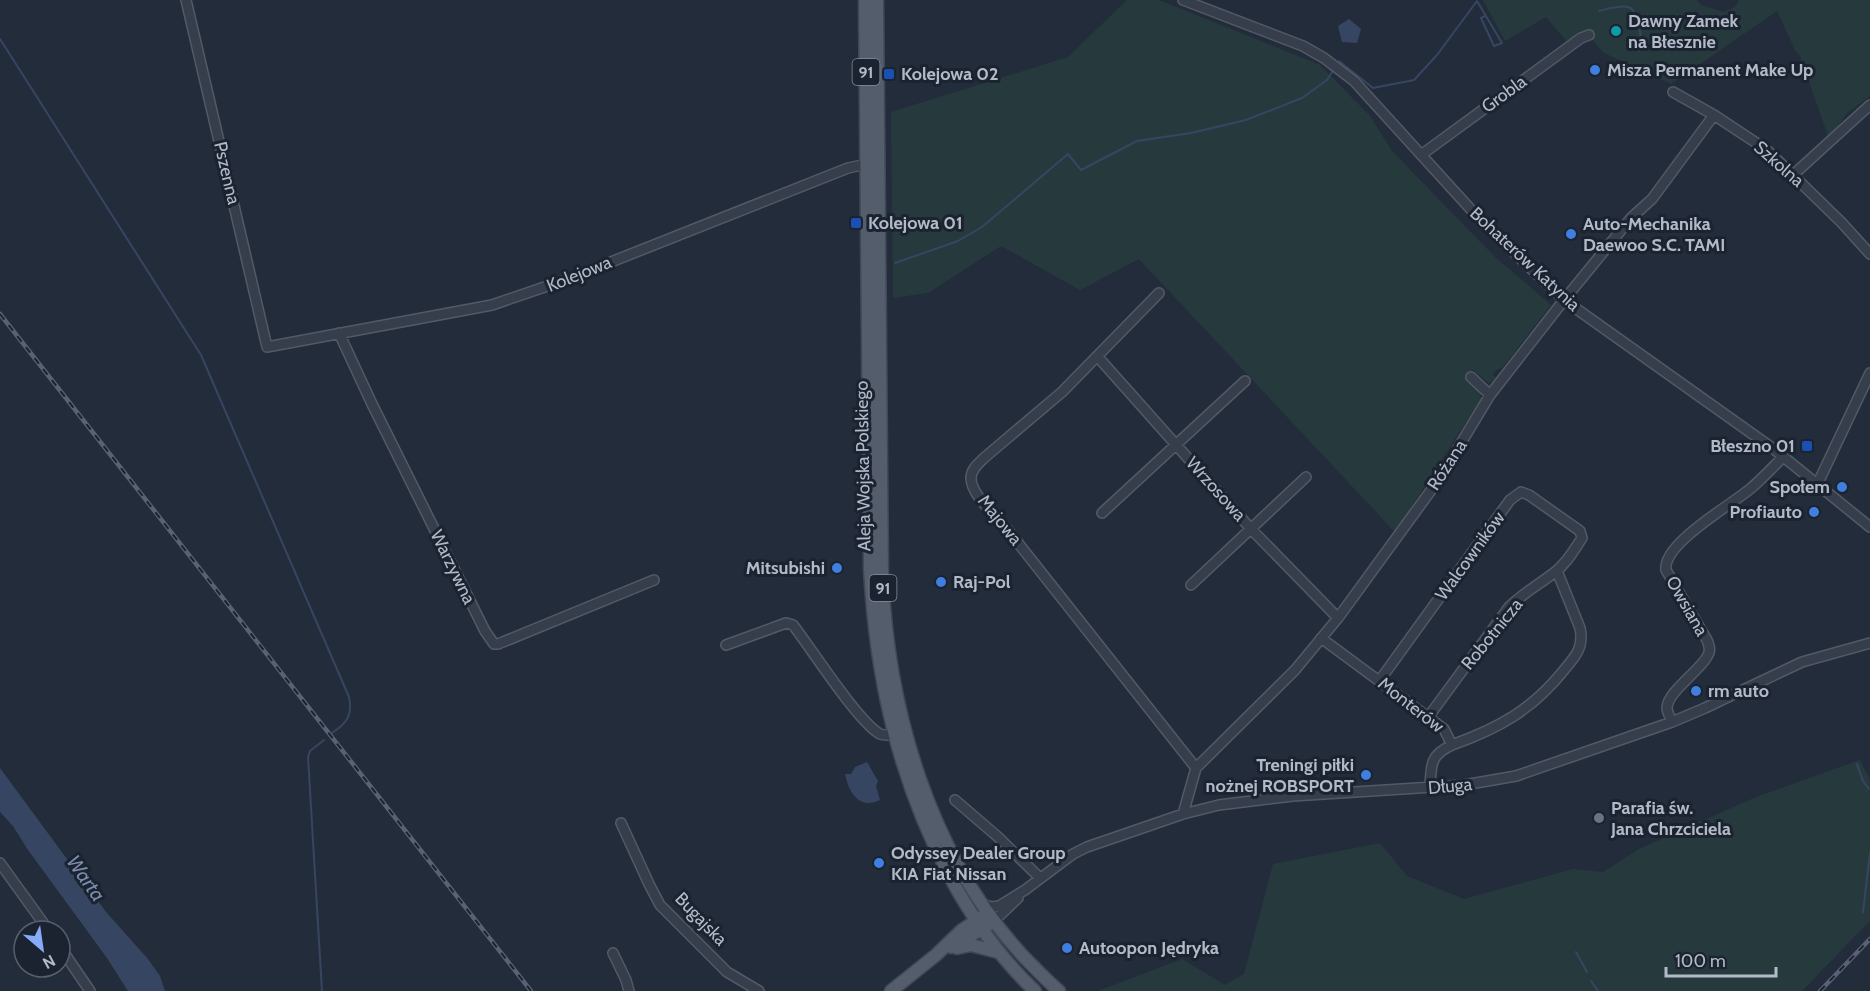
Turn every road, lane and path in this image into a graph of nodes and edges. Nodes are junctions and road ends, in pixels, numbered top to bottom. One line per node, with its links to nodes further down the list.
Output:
1 (186, 0): 17 (street, Pszenna)
2 (865, 0): 11 (main road, Aleja Wojska Polskiego / 91)
3 (877, 0): 10 (main road, Aleja Wojska Polskiego / 91)
4 (1183, 0): 9 (street, Bohaterów Katynia)
5 (1589, 35): 9 (street, Grobla)
6 (1673, 92): 8 (street, Szkolna)
7 (1870, 105): 12 (street)
8 (1714, 115): 12 (street, Szkolna); 15 (street, Różana)
9 (1421, 155): 15 (street, Bohaterów Katynia)
10 (879, 162): 11 (street, Kolejowa); 51 (main road, Aleja Wojska Polskiego / 91)
11 (866, 164): 16 (street, Kolejowa); 41 (main road, Aleja Wojska Polskiego / 91)
12 (1793, 175): 13 (street, Szkolna)
13 (1870, 254)
14 (1159, 293): 18 (street, Majowa)
15 (1564, 300): 22 (street, Różana); 24 (street, Bohaterów Katynia)
16 (339, 333): 17 (street, Kolejowa); 32 (street, Warzywna)
17 (267, 347)
18 (1097, 356): 23 (street, Wrzosowa); 43 (street, Majowa)
19 (1870, 373): 26 (street)
20 (1471, 377): 22 (street)
21 (1245, 381): 23 (street)
22 (1491, 395): 34 (street, Różana)
23 (1177, 445): 27 (street); 29 (street, Wrzosowa)
24 (1783, 457): 26 (street, Bohaterów Katynia); 40 (street, Owsiana)
25 (1306, 477): 29 (street)
26 (1818, 485): 28 (street, Bohaterów Katynia)
27 (1102, 513)
28 (1870, 527)
29 (1251, 529): 33 (street); 34 (street, Wrzosowa)
30 (1580, 531): 31 (street, Robotnicza); 38 (street, Walcowników)
31 (1557, 571): 39 (street, Robotnicza); 42 (street)
32 (654, 580)
33 (1191, 585)
34 (1338, 618): 35 (street, Różana)
35 (1321, 638): 38 (street, Monterów); 43 (street, Różana)
36 (1870, 643): 40 (street, Długa)
37 (726, 645): 41 (street)
38 (1380, 680): 39 (street, Monterów)
39 (1429, 716): 42 (street, Monterów)
40 (1672, 722): 44 (street, Długa)
41 (894, 734): 53 (main road, Aleja Wojska Polskiego / 91)
42 (1452, 745): 44 (street, Monterów)
43 (1196, 768): 46 (street, Różana)
44 (1430, 788): 46 (street, Długa)
45 (956, 800): 49 (street)
46 (1183, 814): 49 (street, Długa)
47 (621, 823): 60 (street, Bugajska)
48 (0, 863): 52 (street)
49 (1040, 878): 50 (street, Długa)
50 (1025, 890): 51 (street, Długa); 51 (street, Długa)
51 (988, 912): 53 (main road); 63 (main road, Aleja Wojska Polskiego)
52 (40, 919)
53 (979, 925): 54 (main road, Aleja Wojska Polskiego / 91); 56 (main road)
54 (998, 952): 56 (main road); 62 (main road, Aleja Wojska Polskiego)
55 (613, 953): 59 (street)
56 (936, 955): 61 (main road)
57 (72, 965): 58 (street)
58 (90, 991)
59 (629, 991)
60 (759, 991)
61 (891, 991)
62 (1035, 991)
63 (1059, 991)

